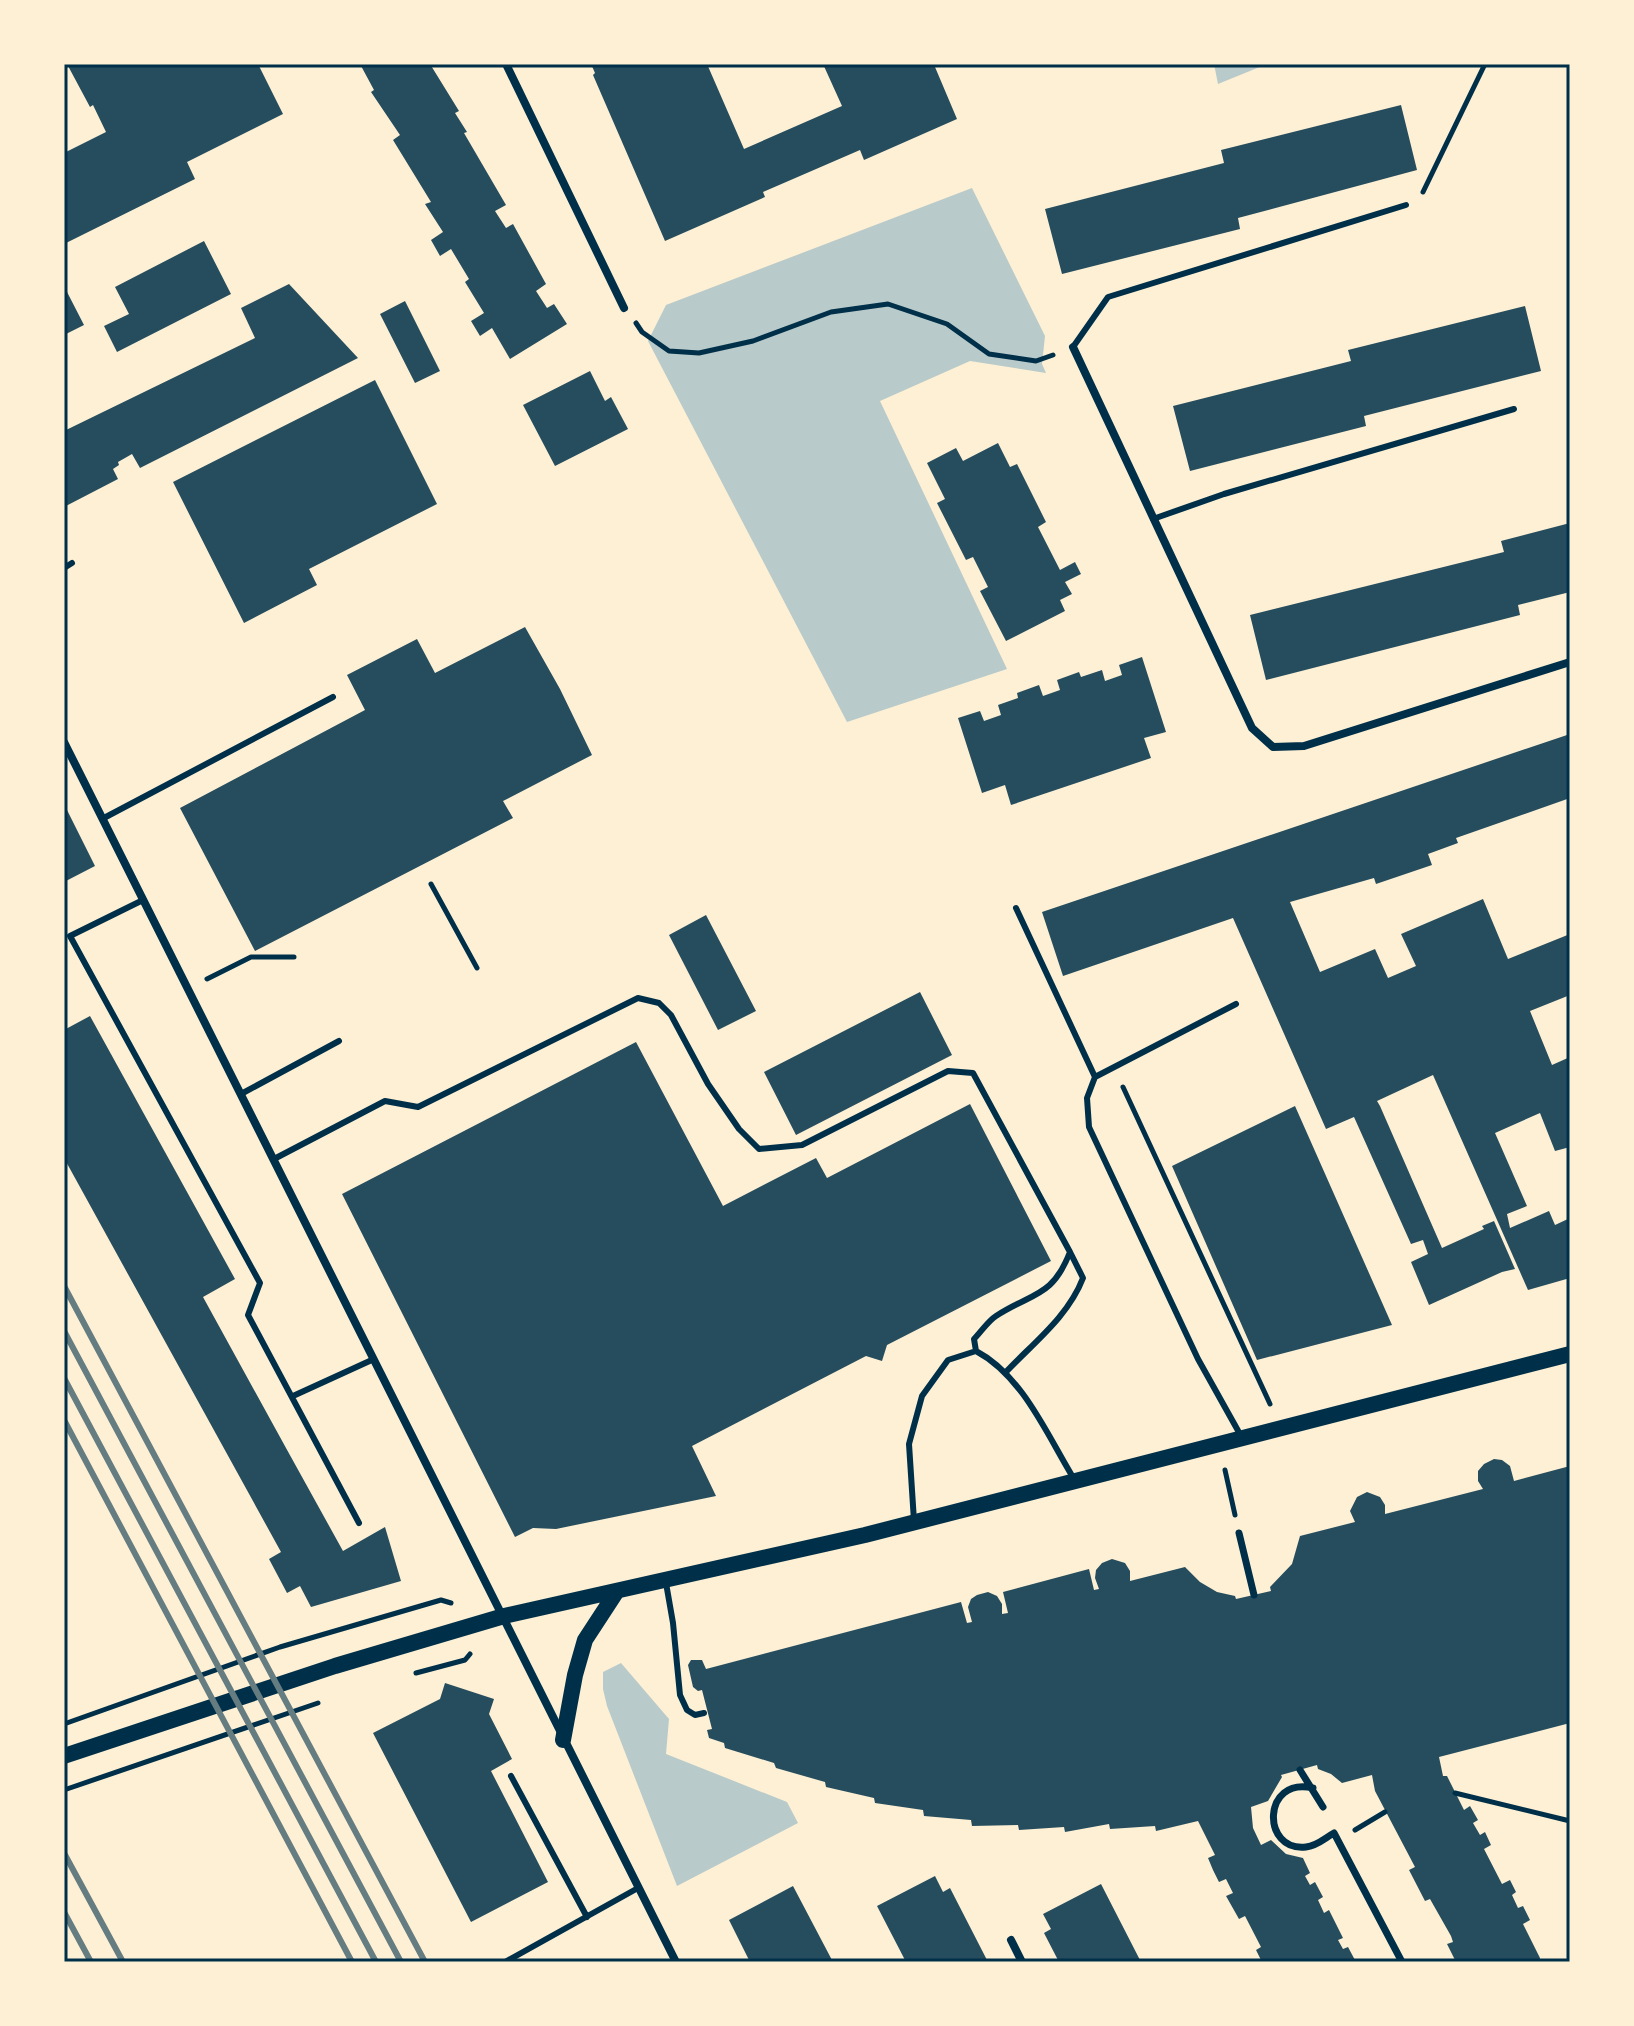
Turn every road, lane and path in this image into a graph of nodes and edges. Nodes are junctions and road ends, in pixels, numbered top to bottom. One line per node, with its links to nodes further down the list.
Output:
1 (506, 64): 4 (street)
2 (1485, 64): 3 (path)
3 (1406, 205): 5 (lane)
4 (624, 308): 5 (path)
5 (1073, 347): 7 (street)
6 (1514, 409): 7 (lane)
7 (1153, 519): 10 (street)
8 (72, 563): 9 (lane)
9 (64, 568)
10 (1570, 662)
11 (333, 697): 13 (lane)
12 (64, 742): 13 (street)
13 (102, 819): 15 (street)
14 (431, 884): 18 (path)
15 (143, 900): 19 (street); 31 (lane)
16 (1016, 908): 23 (lane)
17 (294, 957): 19 (path)
18 (477, 968)
19 (189, 989): 24 (street)
20 (1236, 1004): 22 (lane)
21 (339, 1041): 24 (lane)
22 (1114, 1068): 23 (lane); 32 (path)
23 (1095, 1077): 33 (lane)
24 (241, 1094): 25 (street)
25 (274, 1159): 26 (lane); 29 (street)
26 (1070, 1252): 27 (lane); 30 (lane)
27 (976, 1351): 30 (lane); 38 (lane)
28 (1570, 1354): 32 (main road)
29 (374, 1359): 31 (lane); 44 (street)
30 (1005, 1373): 35 (lane)
31 (293, 1396): 37 (lane)
32 (1281, 1428): 33 (main road)
33 (1243, 1439): 34 (main road)
34 (1220, 1446): 35 (main road); 36 (path)
35 (1076, 1482): 38 (main road)
36 (1236, 1519)
37 (359, 1523)
38 (914, 1523): 40 (main road)
39 (1239, 1533): 42 (street)
40 (665, 1580): 41 (main road); 48 (lane)
41 (617, 1591): 44 (main road); 50 (main road)
42 (1254, 1595)
43 (441, 1600): 49 (path)
44 (504, 1616): 50 (street); 51 (main road)
45 (465, 1660): 46 (path)
46 (406, 1676)
47 (319, 1703): 55 (path)
48 (704, 1713)
49 (64, 1724)
50 (563, 1740): 61 (street)
51 (64, 1756)
52 (1300, 1770): 54 (street)
53 (511, 1776): 62 (lane)
54 (1313, 1788): 57 (street); 60 (street)
55 (64, 1790)
56 (1455, 1793): 59 (path)
57 (1323, 1807)
58 (1385, 1812): 60 (path)
59 (1570, 1821)
60 (1338, 1842): 67 (street)
61 (638, 1888): 62 (lane); 65 (street)
62 (587, 1917): 64 (lane)
63 (1011, 1940): 66 (street)
64 (505, 1962)
65 (676, 1962)
66 (1022, 1962)
67 (1402, 1962)

